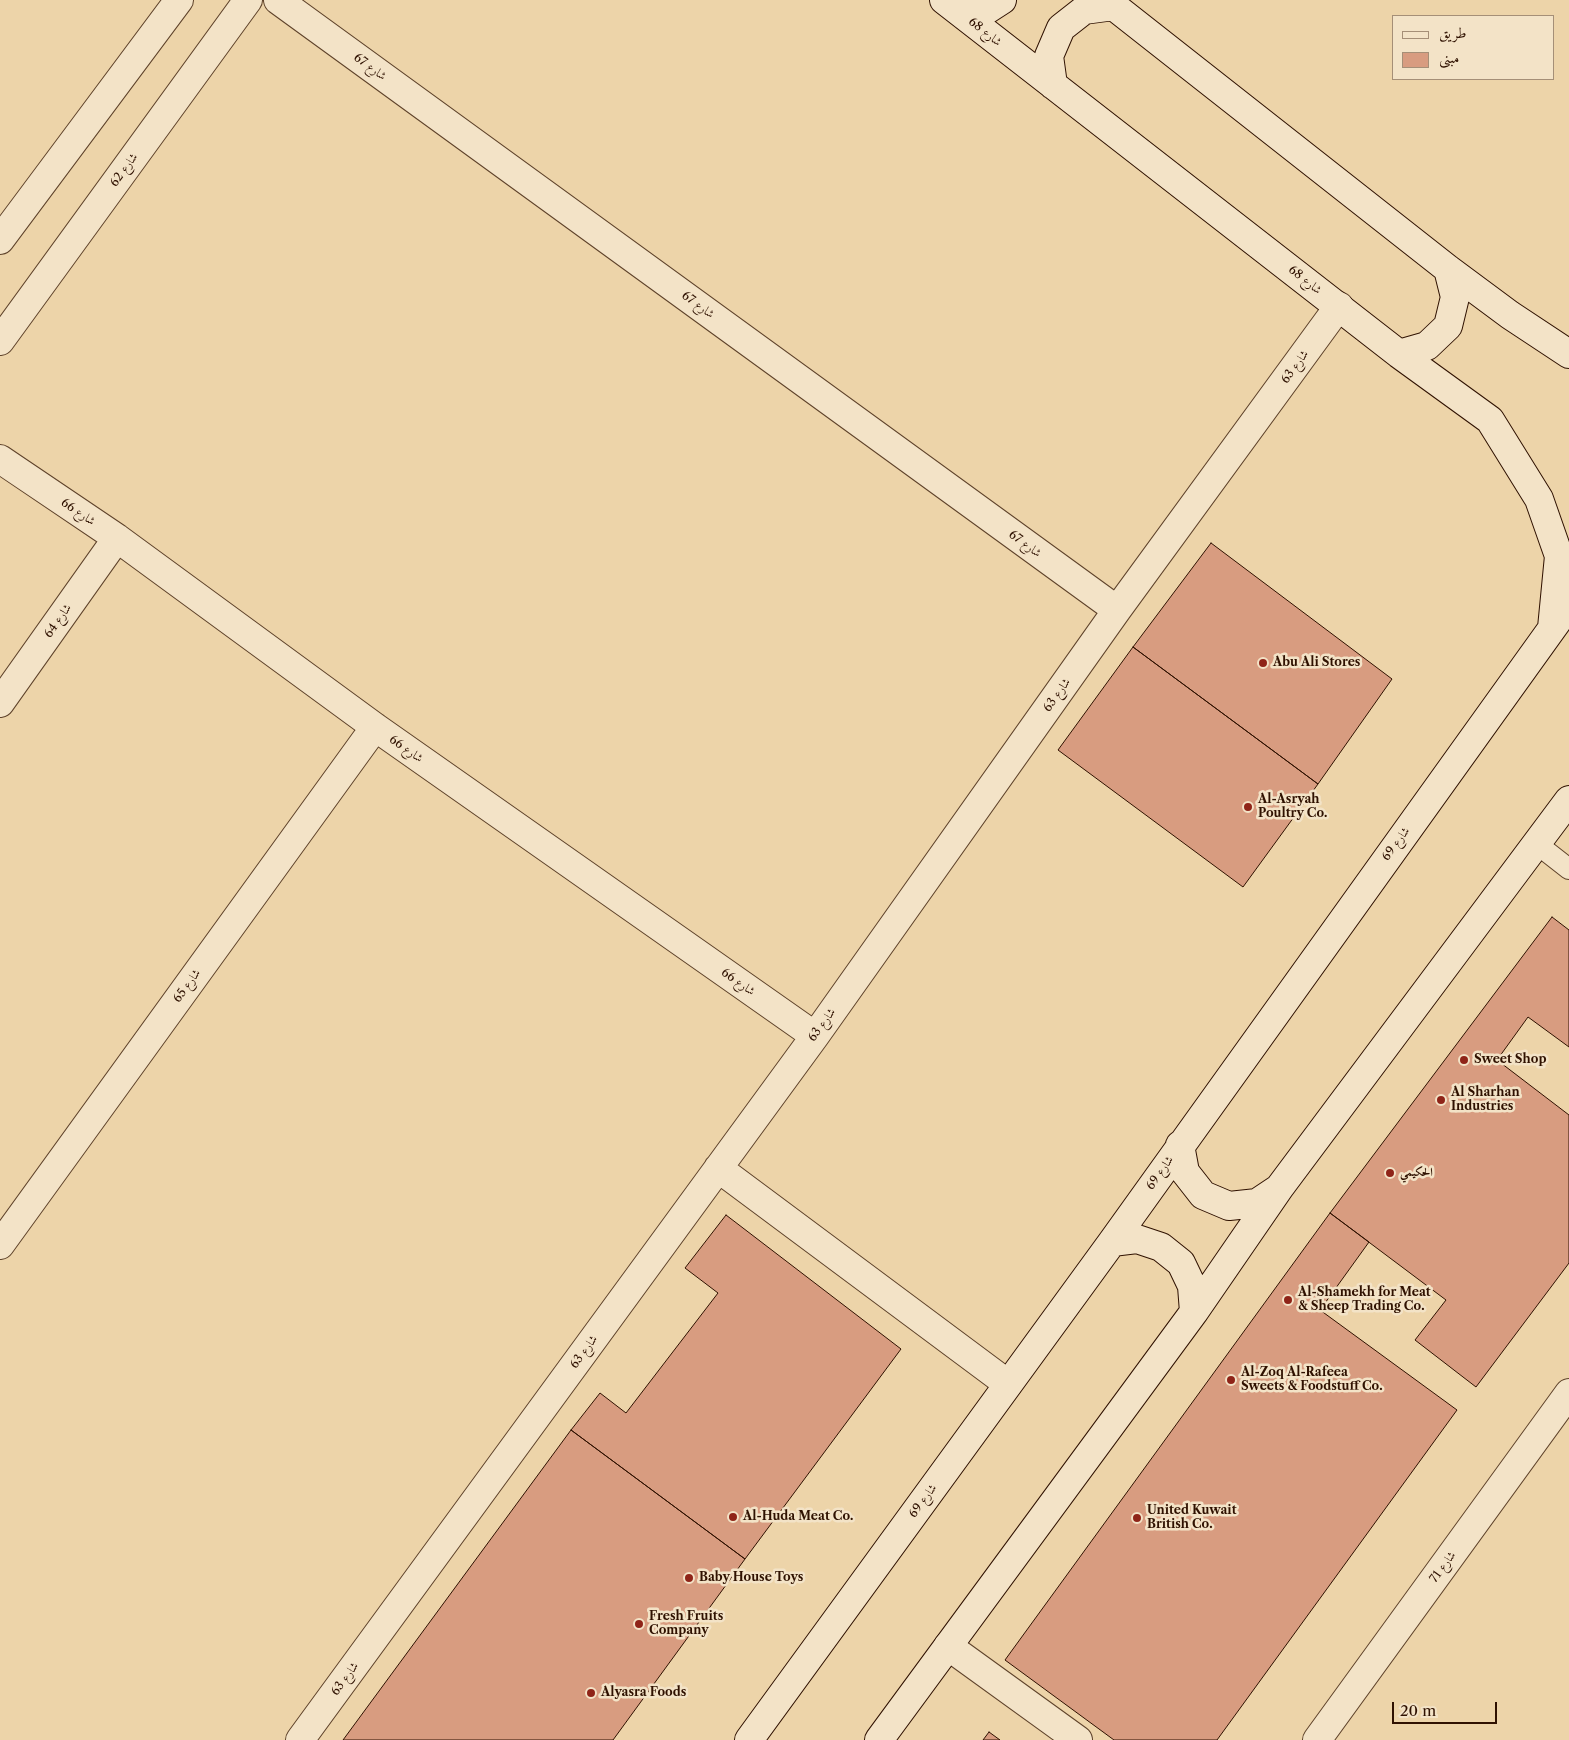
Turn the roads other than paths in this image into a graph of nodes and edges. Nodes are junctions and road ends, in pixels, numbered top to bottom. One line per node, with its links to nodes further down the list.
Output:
1 (179, 0): 8 (street)
2 (248, 0): 11 (street, شارع 62)
3 (278, 0): 17 (street, شارع 67)
4 (1002, 0): 5 (street)
5 (948, 3): 7 (street, شارع 68)
6 (1110, 3): 7 (street); 9 (street)
7 (1053, 85): 10 (street, شارع 68)
8 (0, 240)
9 (1448, 269): 12 (street); 13 (street)
10 (1339, 306): 12 (street, شارع 68); 17 (street, شارع 63)
11 (0, 341)
12 (1399, 354): 18 (street, شارع 68)
13 (1569, 354)
14 (0, 459): 15 (street, شارع 66)
15 (117, 538): 19 (street, شارع 64); 20 (street, شارع 66)
16 (1569, 605): 18 (street, شارع 69)
17 (1117, 610): 24 (street, شارع 63)
18 (1552, 628): 25 (street, شارع 69)
19 (0, 703)
20 (375, 727): 24 (street, شارع 66); 29 (street, شارع 65)
21 (1569, 800): 22 (street)
22 (1537, 844): 23 (lane); 27 (street)
23 (1569, 869)
24 (815, 1036): 26 (street, شارع 63)
25 (1180, 1145): 27 (street); 28 (street, شارع 69)
26 (718, 1168): 31 (street); 34 (street, شارع 63)
27 (1280, 1187): 30 (street)
28 (1112, 1242): 30 (street); 31 (street, شارع 69)
29 (0, 1245)
30 (1194, 1312): 33 (street)
31 (1008, 1384): 35 (street, شارع 69)
32 (1569, 1393): 38 (street, شارع 71)
33 (948, 1646): 36 (street); 37 (street)
34 (300, 1740)
35 (749, 1740)
36 (878, 1740)
37 (1078, 1740)
38 (1317, 1740)

